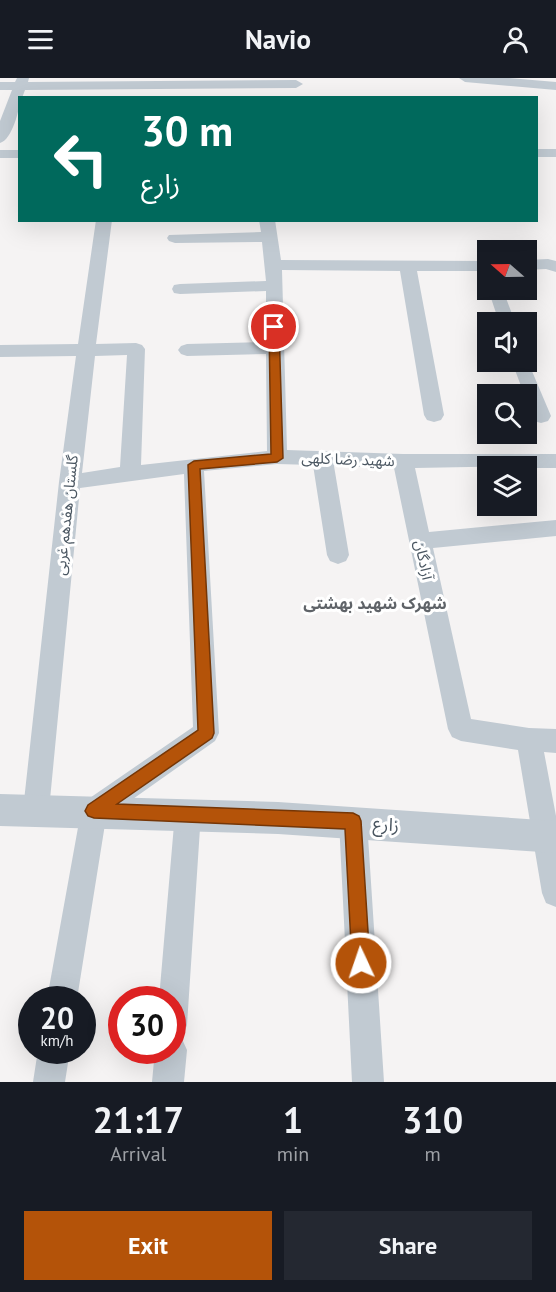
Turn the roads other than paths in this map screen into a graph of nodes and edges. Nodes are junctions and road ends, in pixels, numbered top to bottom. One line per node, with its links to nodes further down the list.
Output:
1 (465, 78): 5 (street)
2 (299, 81): 7 (street); 8 (street)
3 (22, 82): 4 (street); 6 (street); 9 (street)
4 (0, 86)
5 (556, 86)
6 (128, 87): 7 (street)
7 (201, 87)
8 (284, 96)
9 (0, 139)
10 (538, 153): 11 (street)
11 (556, 153)
12 (0, 154): 13 (street)
13 (18, 154)
14 (104, 222): 25 (street, گلستان هفدهم غربی)
15 (269, 229): 16 (street); 18 (street)
16 (175, 238)
17 (537, 264): 21 (street)
18 (274, 266): 19 (street); 22 (street)
19 (408, 267): 20 (street); 29 (street)
20 (477, 267)
21 (556, 267)
22 (274, 286): 23 (street); 24 (street)
23 (180, 289)
24 (274, 348): 26 (street); 31 (street)
25 (85, 349): 27 (street); 36 (street); 37 (street, گلستان هفدهم غربی)
26 (187, 350)
27 (0, 351)
28 (525, 372): 30 (street)
29 (434, 415)
30 (541, 416)
31 (277, 458): 32 (street, شهید رضا کلهی); 35 (street, شهید رضا کلهی)
32 (322, 458): 33 (street, شهید رضا کلهی); 40 (street)
33 (403, 461): 34 (street, شهید رضا کلهی); 39 (street, آزادگان)
34 (556, 461)
35 (194, 465): 36 (street, شهید رضا کلهی); 45 (street)
36 (130, 474): 37 (street, شهید رضا کلهی)
37 (69, 482): 44 (street, گلستان هفدهم غربی)
38 (556, 528): 39 (street)
39 (420, 541): 41 (street, آزادگان)
40 (338, 555)
41 (529, 740): 42 (street); 48 (street)
42 (556, 741)
43 (0, 810): 44 (street, زارع)
44 (36, 810): 45 (street, زارع)
45 (94, 811): 46 (street, زارع); 50 (street)
46 (188, 813): 47 (street, زارع); 51 (street)
47 (353, 821): 48 (street, زارع); 56 (street)
48 (552, 836): 49 (street)
49 (556, 893)
50 (64, 986)
51 (175, 986)
52 (52, 1064): 54 (street)
53 (170, 1064): 55 (street)
54 (49, 1082)
55 (168, 1082)
56 (368, 1082)

